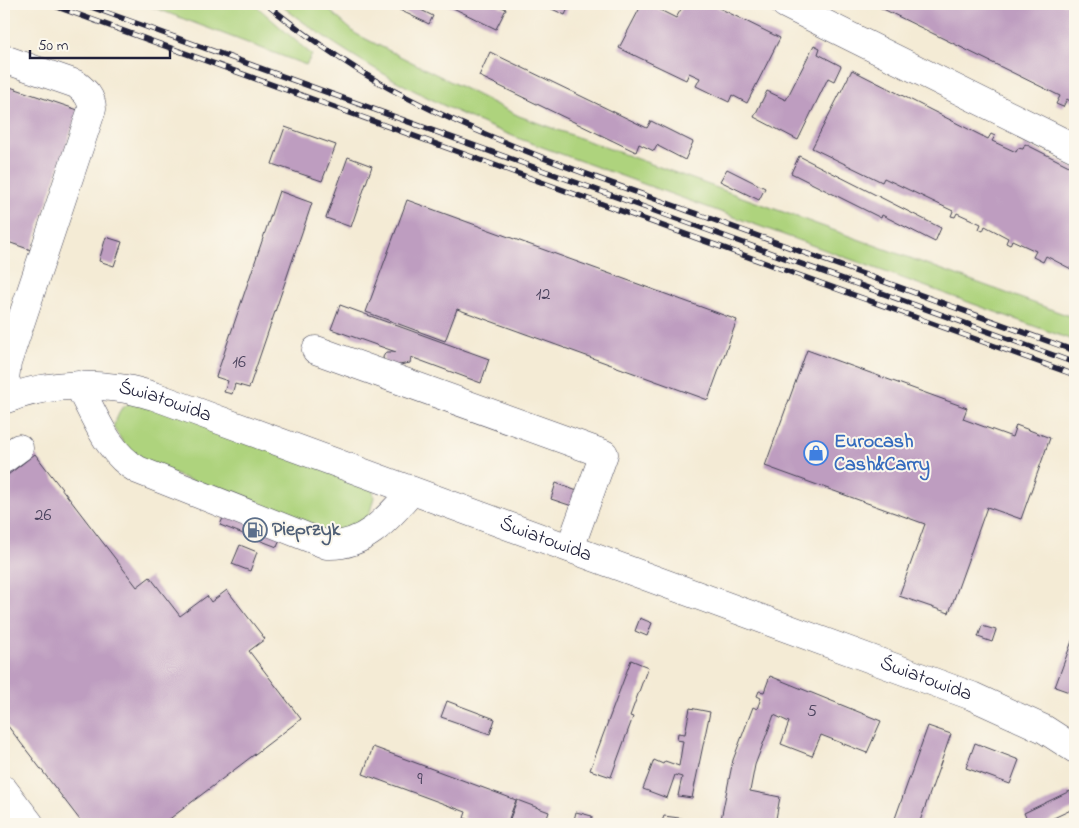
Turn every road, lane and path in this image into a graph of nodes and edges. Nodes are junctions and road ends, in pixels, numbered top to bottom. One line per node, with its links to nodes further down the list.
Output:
1 (785, 4): 3 (street)
2 (4, 59): 5 (street)
3 (1075, 148)
4 (316, 350): 8 (street)
5 (6, 384): 6 (street, Światowida)
6 (78, 385): 7 (street, Światowida); 7 (street)
7 (412, 491): 8 (street, Światowida)
8 (570, 548): 9 (street, Światowida)
9 (1075, 749)
10 (4, 790): 11 (street)
11 (30, 824)

